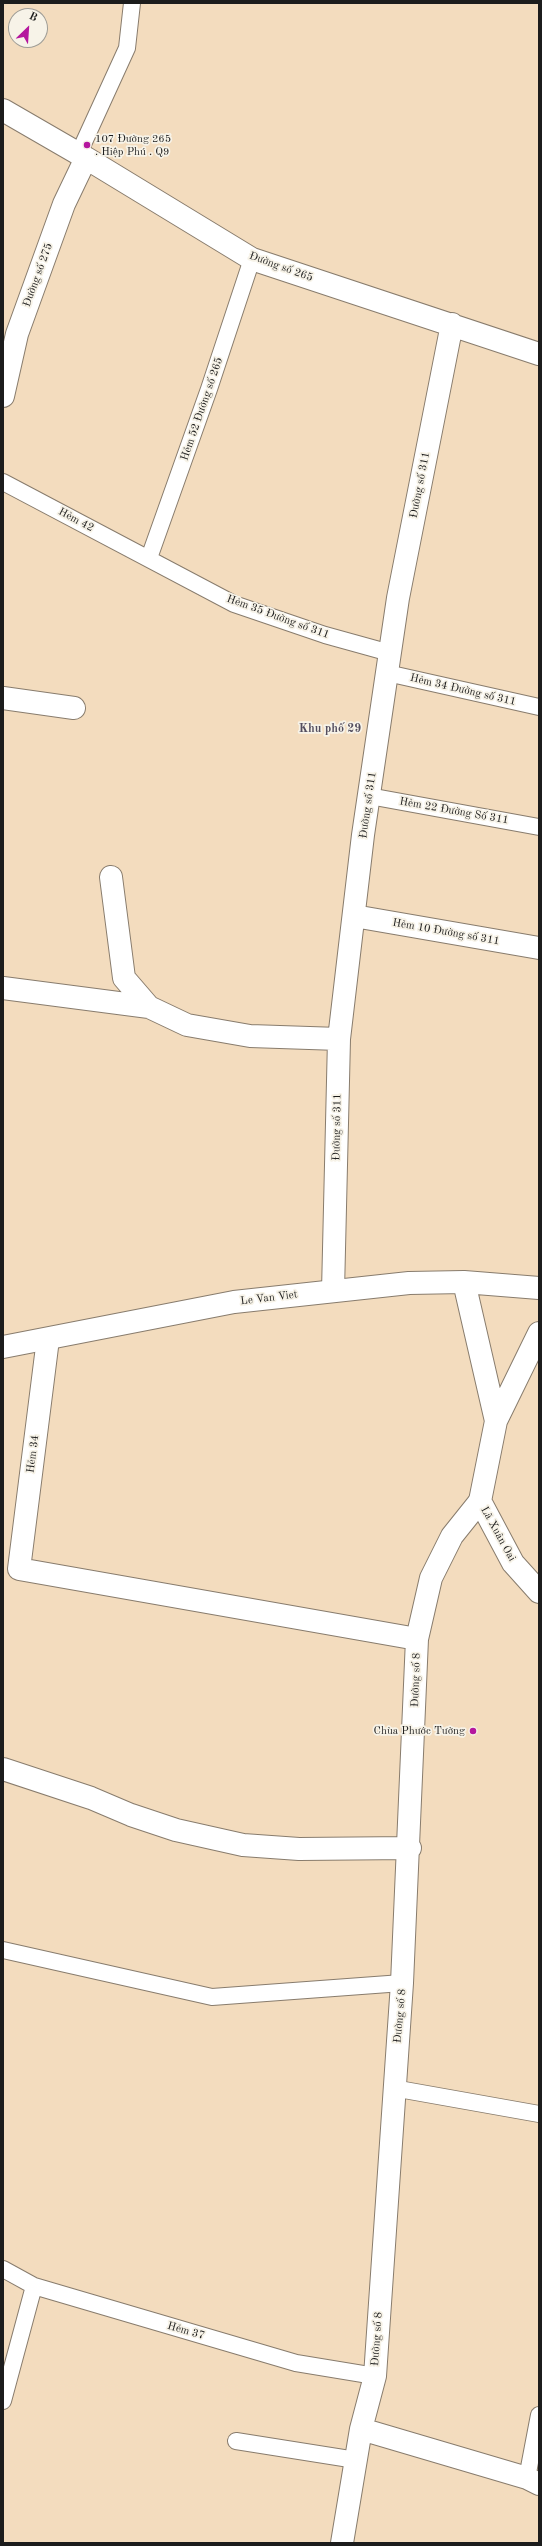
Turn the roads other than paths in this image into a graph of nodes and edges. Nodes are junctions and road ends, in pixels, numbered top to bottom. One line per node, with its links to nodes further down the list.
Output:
1 (132, 3): 3 (lane)
2 (3, 110): 3 (street, Đường số 265)
3 (82, 156): 4 (street, Đường số 265); 7 (street, Đường số 275)
4 (252, 259): 5 (street, Đường số 265); 9 (lane, Hẻm 52 Đường số 265)
5 (452, 324): 6 (street, Đường số 265); 10 (street, Đường số 311)
6 (539, 354)
7 (3, 396)
8 (3, 482): 9 (lane, Hẻm 42)
9 (149, 558): 10 (lane, Hẻm 35 Đường số 311)
10 (388, 663): 12 (lane, Hẻm 34 Đường số 311); 14 (street, Đường số 311)
11 (3, 698): 13 (street)
12 (539, 707)
13 (74, 708)
14 (369, 796): 15 (lane, Hẻm 22 Đường Số 311); 17 (street, Đường số 311)
15 (539, 827)
16 (111, 877): 20 (street)
17 (354, 916): 18 (street, Hẻm 10 Đường số 311); 21 (street, Đường số 311)
18 (539, 948)
19 (3, 988): 20 (street)
20 (149, 1007): 21 (street)
21 (339, 1039): 24 (street, Đường số 311)
22 (464, 1282): 23 (street, Le Van Viet); 24 (street, Le Van Viet); 28 (street, Lã Xuân Oai)
23 (539, 1288)
24 (333, 1291): 26 (street, Le Van Viet)
25 (539, 1333): 28 (street, Lã Xuân Oai)
26 (48, 1339): 27 (street, Le Van Viet); 31 (street, Hẻm 34)
27 (3, 1347)
28 (496, 1421): 29 (street, Lã Xuân Oai)
29 (480, 1500): 30 (street, Lã Xuân Oai); 31 (street, Đường số 8)
30 (539, 1592)
31 (417, 1639): 33 (street, Đường số 8)
32 (3, 1769): 33 (street)
33 (410, 1848): 35 (street, Đường số 8)
34 (3, 1950): 35 (lane)
35 (402, 1983): 36 (street, Đường số 8)
36 (394, 2088): 37 (lane); 40 (street, Đường số 8)
37 (539, 2114)
38 (3, 2269): 39 (lane, Hẻm 37)
39 (34, 2286): 40 (lane, Hẻm 37); 41 (lane)
40 (375, 2376): 43 (street, Đường số 8)
41 (3, 2401)
42 (539, 2415): 46 (lane)
43 (361, 2430): 45 (street, Đường số 8); 46 (street)
44 (236, 2440): 45 (lane)
45 (356, 2460): 47 (street, Đường số 8)
46 (533, 2481)
47 (342, 2543)

